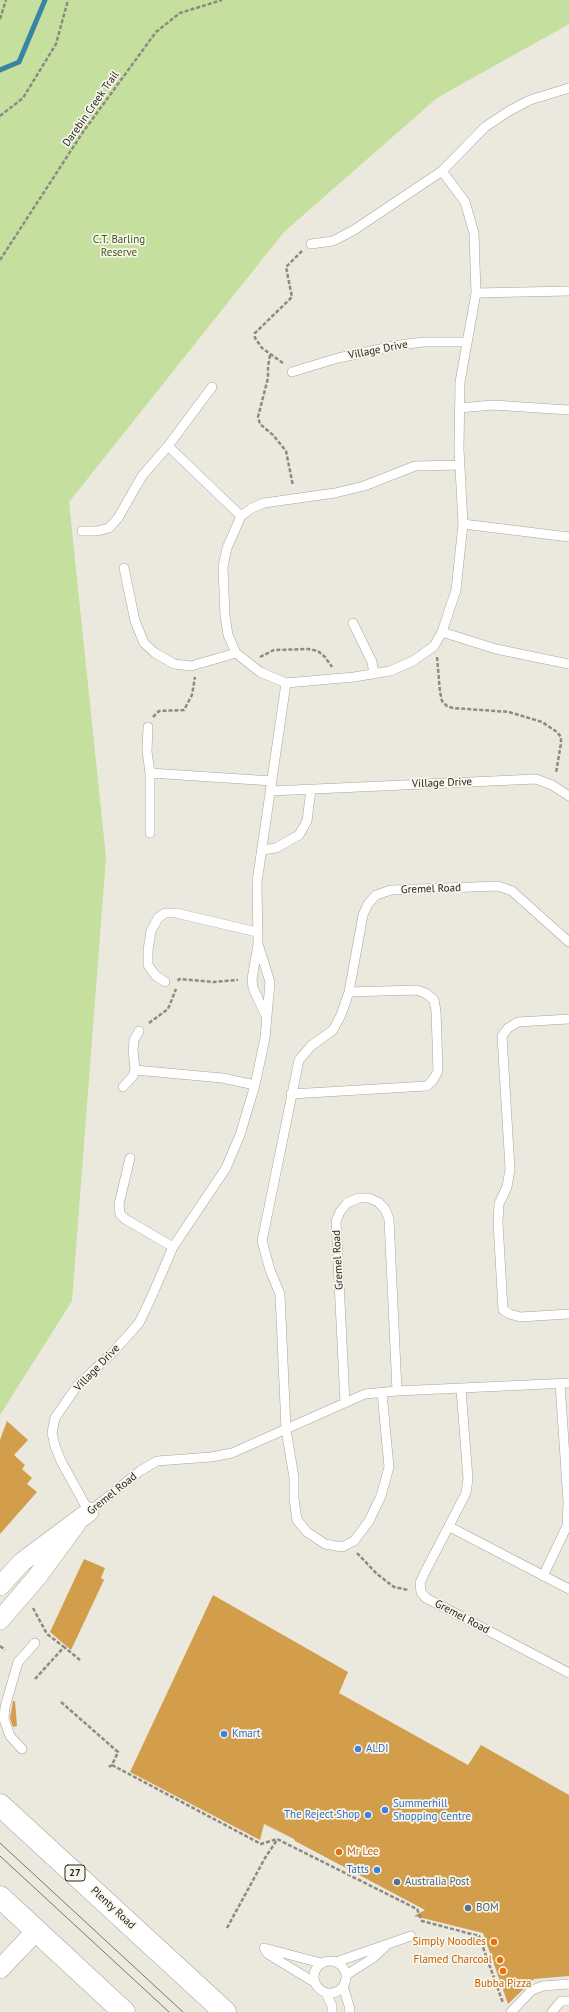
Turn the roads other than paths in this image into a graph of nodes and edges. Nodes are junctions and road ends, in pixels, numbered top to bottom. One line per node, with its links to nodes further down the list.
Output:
1 (569, 88): 2 (lane)
2 (442, 171): 3 (lane); 5 (lane)
3 (310, 244)
4 (569, 291): 5 (lane)
5 (476, 293): 6 (lane)
6 (467, 342): 7 (lane, Village Drive); 9 (lane)
7 (294, 371)
8 (212, 387): 11 (lane)
9 (459, 408): 10 (lane); 12 (lane)
10 (569, 410)
11 (168, 446): 13 (lane); 15 (lane)
12 (459, 465): 13 (lane); 14 (lane)
13 (241, 516): 20 (lane)
14 (463, 524): 16 (lane); 19 (lane)
15 (82, 531)
16 (569, 537)
17 (124, 568): 20 (lane)
18 (353, 623): 22 (lane)
19 (442, 632): 21 (lane); 22 (lane)
20 (236, 653): 23 (lane)
21 (569, 664)
22 (374, 674): 23 (lane)
23 (286, 682): 26 (lane, Village Drive)
24 (148, 727): 25 (lane)
25 (150, 772): 26 (lane); 30 (lane)
26 (272, 781): 28 (lane, Village Drive)
27 (311, 789): 28 (lane, Village Drive); 29 (lane, Village Drive); 31 (lane)
28 (271, 791): 31 (lane, Village Drive)
29 (569, 796)
30 (150, 833)
31 (262, 850): 32 (lane, Village Drive)
32 (257, 932): 34 (lane, Village Drive); 35 (lane)
33 (569, 942): 36 (lane, Gremel Road)
34 (258, 944): 37 (lane, Village Drive); 37 (lane, Village Drive)
35 (165, 982)
36 (349, 992): 43 (lane, Gremel Road); 43 (lane)
37 (266, 1018): 41 (lane, Village Drive)
38 (569, 1019): 46 (lane)
39 (139, 1031): 40 (lane)
40 (136, 1070): 41 (lane); 42 (lane)
41 (255, 1085): 45 (lane, Village Drive)
42 (123, 1087)
43 (291, 1094): 52 (lane, Gremel Road)
44 (130, 1158): 45 (lane)
45 (173, 1248): 54 (lane, Village Drive)
46 (569, 1314)
47 (564, 1383): 48 (lane, Gremel Road); 53 (lane, Gremel Road)
48 (461, 1389): 49 (lane, Gremel Road); 55 (lane)
49 (397, 1391): 50 (lane, Gremel Road); 51 (lane, Gremel Road)
50 (382, 1393): 51 (lane, Gremel Road); 52 (lane, Gremel Road)
51 (345, 1403): 52 (lane, Gremel Road)
52 (286, 1429): 54 (lane, Gremel Road)
53 (566, 1443): 56 (lane, Gremel Road)
54 (82, 1518): 57 (street, Gremel Road); 59 (street, Gremel Road)
55 (450, 1527): 56 (lane); 61 (lane, Gremel Road)
56 (543, 1576): 58 (lane)
57 (0, 1586)
58 (569, 1589)
59 (0, 1620)
60 (35, 1643): 62 (lane)
61 (569, 1673)
62 (22, 1749)
63 (0, 1805): 79 (highway, Plenty Road / 27)
64 (0, 1897): 65 (highway)
65 (36, 1931): 70 (street); 78 (highway)
66 (411, 1936): 67 (lane)
67 (386, 1946): 68 (lane); 71 (lane)
68 (336, 1962): 69 (lane); 71 (lane)
69 (321, 1963): 72 (lane); 72 (lane)
70 (0, 1969)
71 (346, 1976): 74 (lane)
72 (314, 1982): 75 (lane)
73 (569, 1984): 77 (lane)
74 (343, 1986): 75 (lane); 81 (lane)
75 (326, 1993): 80 (lane)
76 (569, 2001): 82 (lane)
77 (508, 2010)
78 (124, 2012)
79 (225, 2012)
80 (332, 2012)
81 (349, 2012)
82 (552, 2012)

